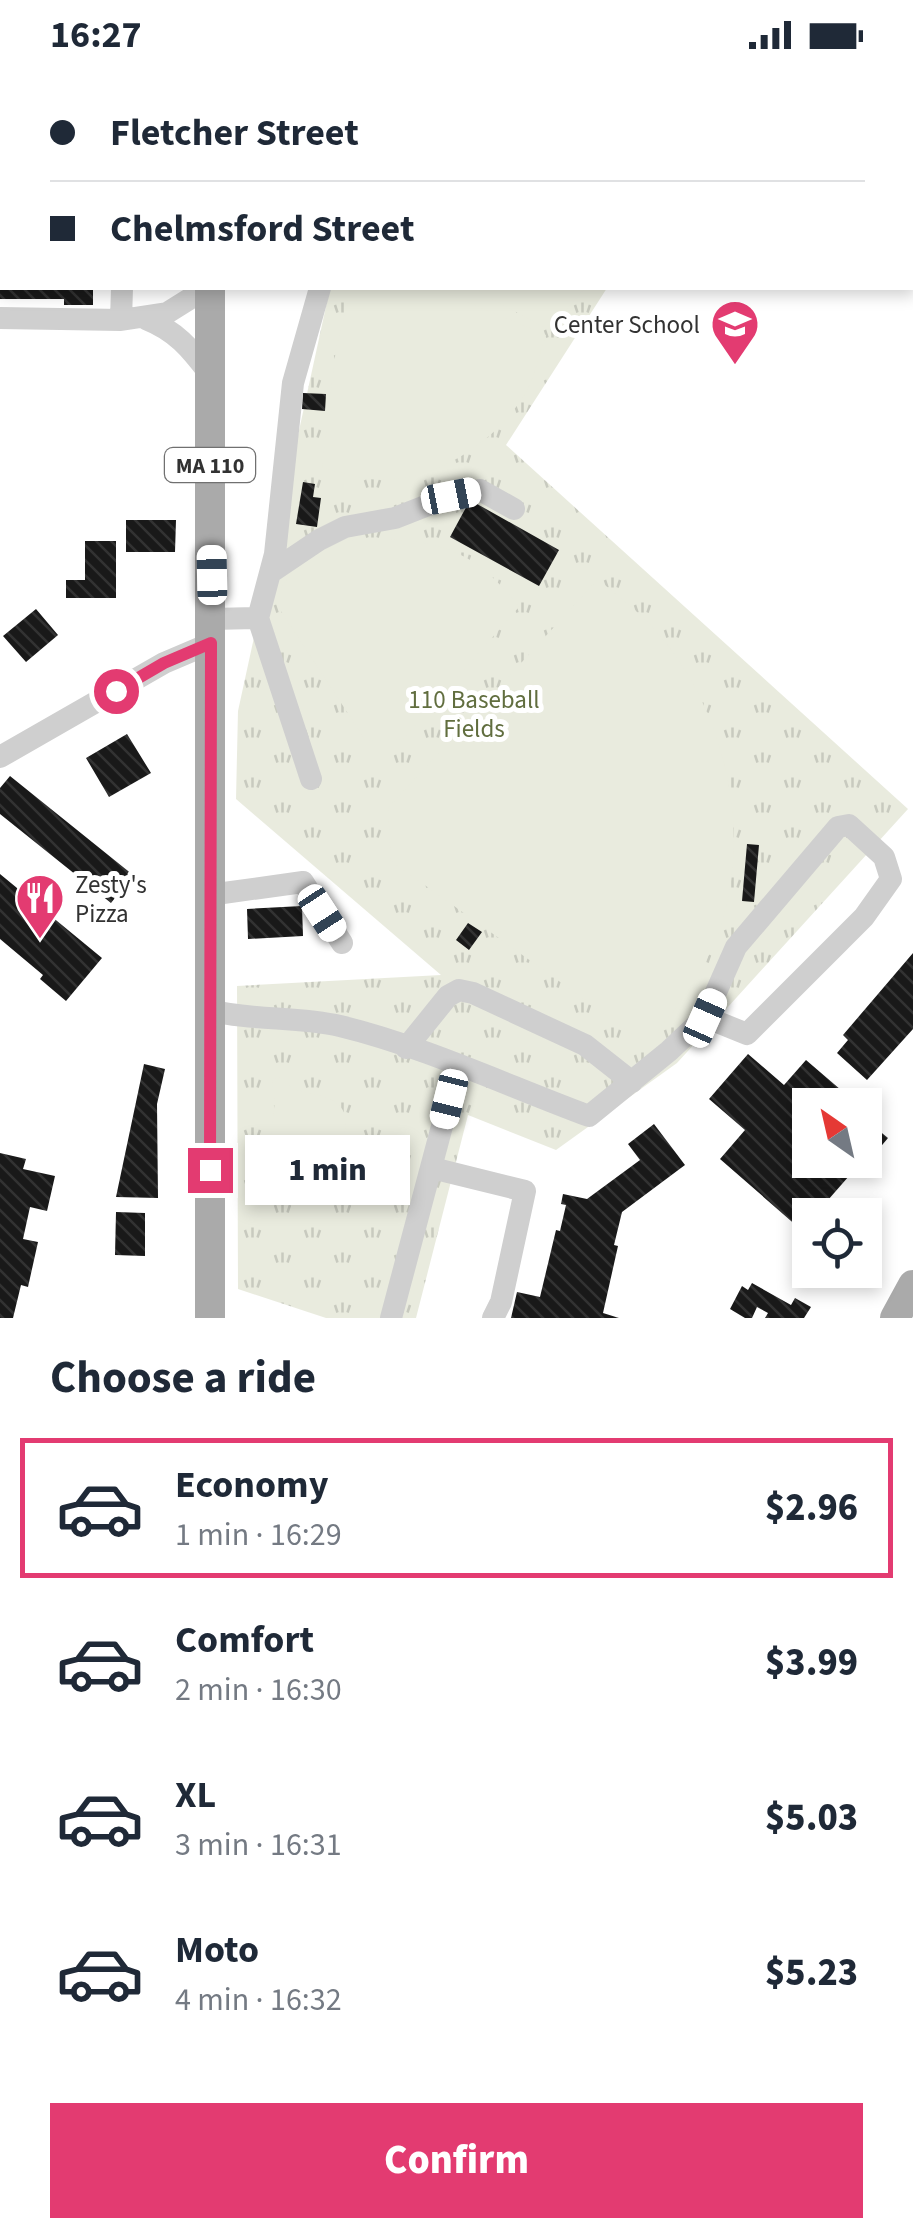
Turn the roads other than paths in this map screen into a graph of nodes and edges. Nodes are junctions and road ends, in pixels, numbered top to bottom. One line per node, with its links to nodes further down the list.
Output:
1 (122, 290): 7 (street)
2 (205, 290): 6 (street)
3 (208, 290): 8 (main road, MA 110)
4 (319, 290): 10 (street)
5 (0, 318): 7 (street)
6 (146, 319): 7 (street); 8 (street)
7 (122, 320)
8 (209, 373): 12 (main road, MA 110)
9 (514, 509): 10 (street)
10 (270, 573): 11 (street)
11 (258, 618): 12 (street); 14 (street)
12 (211, 631): 13 (street); 16 (main road, MA 110)
13 (0, 757)
14 (311, 779)
15 (902, 883): 19 (street); 19 (street)
16 (208, 895): 17 (street); 18 (main road, MA 110)
17 (342, 943)
18 (208, 1010): 20 (street); 25 (main road, MA 110)
19 (705, 1018): 22 (street)
20 (406, 1048): 21 (street); 22 (street)
21 (458, 1066): 22 (street); 23 (street)
22 (632, 1082)
23 (432, 1168): 26 (street); 27 (street)
24 (913, 1285): 28 (main road)
25 (210, 1318)
26 (391, 1318)
27 (492, 1318)
28 (895, 1318)

